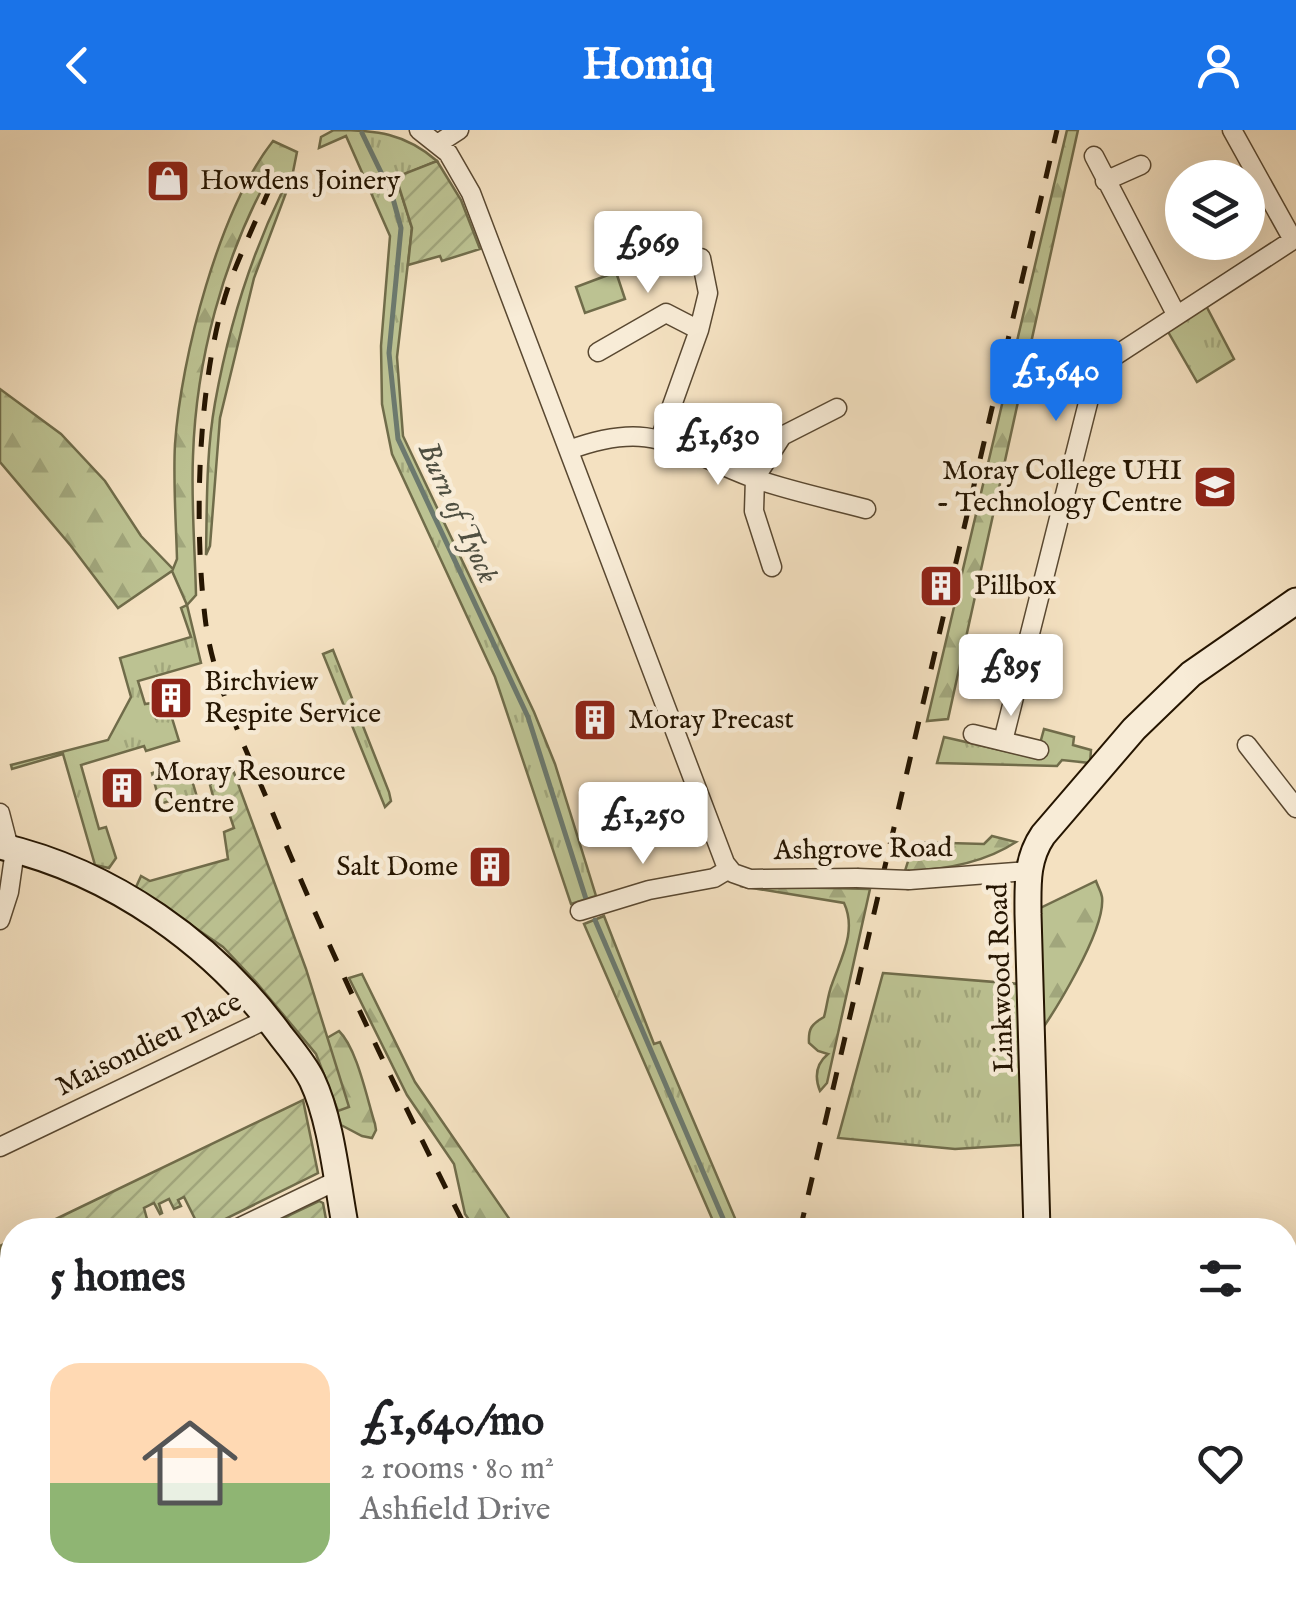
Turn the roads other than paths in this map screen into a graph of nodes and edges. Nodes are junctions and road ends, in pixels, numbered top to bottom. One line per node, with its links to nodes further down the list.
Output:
1 (419, 130): 4 (street)
2 (460, 130): 4 (street)
3 (1232, 130): 8 (street)
4 (439, 143): 15 (street)
5 (1094, 156): 7 (street)
6 (1141, 165): 7 (street)
7 (1106, 182): 10 (street)
8 (1294, 239): 10 (street)
9 (701, 258): 11 (street)
10 (1176, 314): 21 (street)
11 (698, 330): 12 (street); 14 (street)
12 (598, 352)
13 (836, 408): 16 (street)
14 (660, 439): 15 (street); 16 (street)
15 (568, 450): 27 (street)
16 (755, 478): 17 (street); 18 (street)
17 (866, 509)
18 (772, 567)
19 (1296, 601): 28 (street, Linkwood Road)
20 (973, 734): 21 (street)
21 (1003, 741): 23 (street)
22 (1246, 745): 24 (street)
23 (1038, 750)
24 (1296, 808)
25 (0, 813): 26 (street)
26 (8, 848): 30 (street); 31 (street)
27 (729, 869): 28 (street, Ashgrove Road, bridge); 29 (street)
28 (1028, 871): 36 (street, Linkwood Road)
29 (580, 911)
30 (0, 920)
31 (269, 1018): 32 (street, Maisondieu Place); 33 (street)
32 (0, 1148)
33 (336, 1180): 34 (street); 35 (street)
34 (258, 1218)
35 (344, 1218)
36 (1037, 1218)

